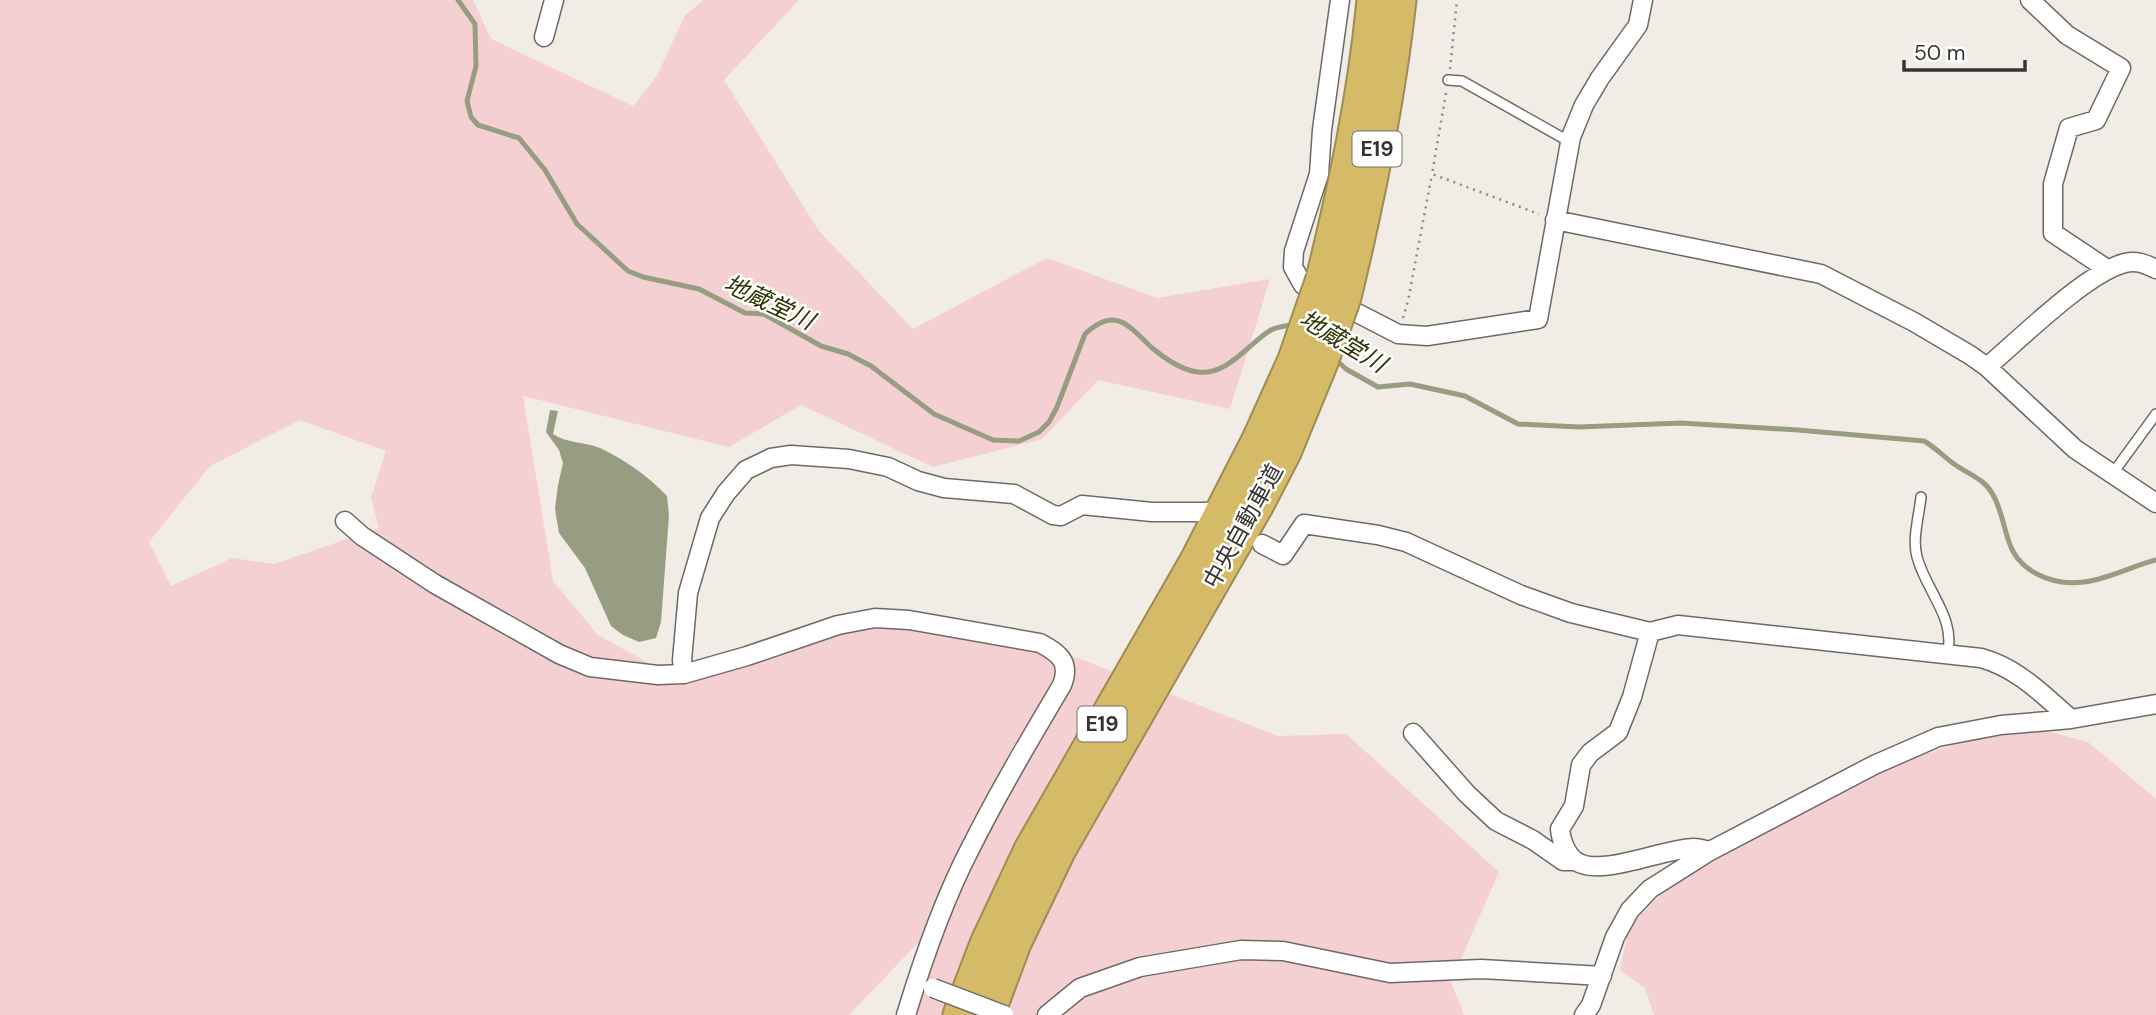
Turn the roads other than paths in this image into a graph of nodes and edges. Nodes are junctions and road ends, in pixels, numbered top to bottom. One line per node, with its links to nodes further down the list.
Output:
1 (554, 0): 7 (street)
2 (1340, 0): 10 (street)
3 (1374, 0): 13 (highway, 中央自動車道 / E19)
4 (1399, 0): 13 (highway, 中央自動車道 / E19)
5 (1643, 0): 9 (street)
6 (2030, 0): 11 (street)
7 (544, 37)
8 (1448, 80): 9 (lane)
9 (1570, 142): 10 (street)
10 (1555, 220): 14 (street)
11 (2107, 269): 12 (street); 14 (street)
12 (2156, 269)
13 (1334, 288): 16 (highway, 中央自動車道 / E19, bridge)
14 (1987, 367): 17 (street)
15 (2156, 414): 17 (lane)
16 (1272, 446): 34 (highway, 中央自動車道 / E19); 35 (highway, 中央自動車道 / E19)
17 (2113, 473): 19 (street)
18 (1921, 497): 24 (lane)
19 (2156, 503)
20 (1207, 512): 25 (street)
21 (345, 521): 25 (street)
22 (1262, 544): 23 (street)
23 (1650, 632): 24 (street); 30 (street)
24 (1947, 655): 27 (street)
25 (684, 674): 32 (street)
26 (2156, 704): 27 (street)
27 (2071, 719): 29 (street)
28 (1413, 733): 30 (street)
29 (1710, 851): 30 (street); 31 (street)
30 (1576, 861)
31 (1602, 976): 37 (street); 38 (street)
32 (924, 985): 33 (street); 36 (street, bridge)
33 (906, 1015)
34 (960, 1015)
35 (987, 1015)
36 (1004, 1015)
37 (1047, 1015)
38 (1584, 1015)

